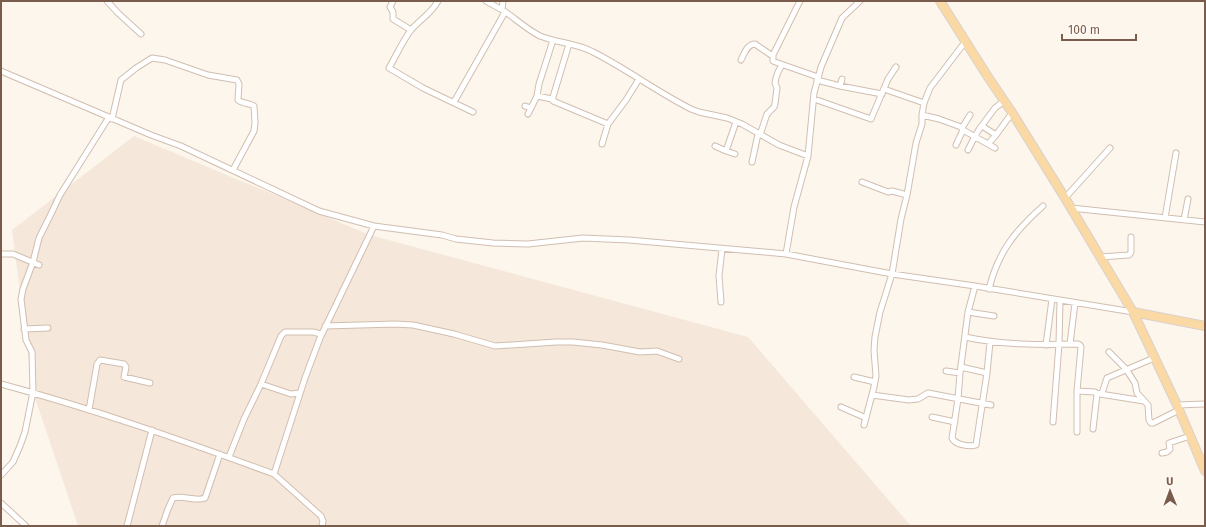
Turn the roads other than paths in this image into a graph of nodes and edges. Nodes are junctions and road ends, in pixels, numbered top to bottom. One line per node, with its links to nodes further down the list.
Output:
1 (107, 1): 11 (street)
2 (393, 1): 10 (street)
3 (438, 1): 10 (street)
4 (486, 1): 9 (street)
5 (503, 1): 9 (street)
6 (800, 1): 15 (street)
7 (860, 1): 21 (street)
8 (940, 1): 13 (main road)
9 (504, 11): 12 (street); 29 (street)
10 (411, 30): 29 (street)
11 (142, 34)
12 (552, 40): 14 (street); 25 (street)
13 (965, 42): 28 (main road); 30 (street)
14 (569, 44): 20 (street); 26 (street)
15 (773, 55): 16 (street); 17 (street)
16 (741, 60)
17 (782, 65): 21 (street); 43 (street)
18 (896, 67): 24 (street)
19 (1, 71): 38 (street)
20 (639, 79): 39 (street); 40 (street)
21 (818, 79): 23 (street); 27 (street)
22 (842, 79): 23 (street)
23 (840, 86): 24 (street)
24 (883, 91): 27 (street); 30 (street)
25 (537, 96): 26 (street); 32 (street)
26 (552, 99): 40 (street)
27 (814, 99): 56 (street)
28 (1004, 101): 34 (main road); 41 (street)
29 (454, 102): 33 (street)
30 (924, 103): 36 (street)
31 (525, 106): 32 (street)
32 (531, 108): 35 (street)
33 (473, 112)
34 (1012, 113): 44 (street); 61 (main road)
35 (528, 114)
36 (922, 115): 42 (street); 60 (street)
37 (970, 115): 42 (street)
38 (110, 118): 58 (street); 58 (street); 74 (street)
39 (736, 122): 43 (street); 53 (street)
40 (608, 124): 46 (street)
41 (982, 126): 44 (street); 45 (street)
42 (962, 129): 45 (street); 48 (street)
43 (759, 134): 56 (street); 57 (street)
44 (996, 135): 47 (street)
45 (974, 136): 47 (street); 52 (street)
46 (602, 144)
47 (988, 144): 50 (street)
48 (956, 145)
49 (715, 146): 53 (street)
50 (995, 148)
51 (1110, 148): 61 (street)
52 (968, 150)
53 (726, 151): 55 (street)
54 (1176, 153): 65 (street)
55 (735, 154)
56 (808, 156): 72 (street)
57 (752, 162)
58 (233, 170): 68 (street)
59 (862, 182): 60 (street)
60 (907, 195): 76 (street)
61 (1065, 198): 64 (main road)
62 (1188, 199): 66 (street)
63 (1043, 206): 78 (street)
64 (1071, 208): 65 (street); 73 (main road)
65 (1165, 218): 66 (street)
66 (1184, 220): 67 (street)
67 (1205, 222)
68 (374, 226): 70 (street); 87 (street)
69 (1131, 237): 73 (street)
70 (722, 249): 72 (street); 81 (street)
71 (1, 254): 74 (street)
72 (786, 254): 76 (street)
73 (1100, 257): 84 (main road)
74 (33, 262): 75 (street); 89 (street)
75 (39, 265)
76 (892, 274): 77 (street); 104 (street)
77 (975, 286): 78 (street); 83 (street)
78 (989, 289): 79 (street)
79 (1052, 299): 80 (street); 95 (street)
80 (1060, 301): 82 (street); 93 (street)
81 (721, 302)
82 (1075, 303): 84 (street); 94 (street)
83 (968, 312): 85 (street); 91 (street)
84 (1133, 312): 86 (main road); 97 (main road)
85 (994, 316)
86 (1203, 325)
87 (325, 326): 90 (street); 98 (street)
88 (48, 328): 89 (street)
89 (24, 329): 109 (street)
90 (321, 334): 107 (street); 110 (street)
91 (965, 337): 92 (street); 100 (street)
92 (990, 342): 95 (street); 102 (street)
93 (1059, 344): 94 (street); 95 (street); 124 (street)
94 (1070, 344): 108 (street)
95 (1046, 345)
96 (1109, 352): 99 (street)
97 (1154, 358): 99 (street); 119 (main road)
98 (679, 359)
99 (1126, 369): 111 (street); 114 (street)
100 (961, 370): 101 (street); 102 (street); 113 (street)
101 (946, 371)
102 (987, 373): 115 (street)
103 (854, 377): 104 (street)
104 (875, 382): 112 (street)
105 (150, 383): 120 (street)
106 (1, 384): 109 (street)
107 (261, 384): 110 (street); 132 (street)
108 (1077, 391): 111 (street); 128 (street)
109 (33, 392): 120 (street); 135 (street)
110 (300, 393): 134 (street)
111 (1098, 394): 114 (street); 126 (street)
112 (872, 395): 113 (street); 122 (street)
113 (958, 400): 115 (street); 123 (street)
114 (1145, 401): 119 (street)
115 (982, 403): 117 (street); 123 (street)
116 (1205, 404): 119 (street)
117 (991, 405)
118 (842, 407): 122 (street)
119 (1178, 407): 129 (main road)
120 (89, 410): 127 (street)
121 (932, 417): 123 (street)
122 (866, 418): 125 (street)
123 (955, 422)
124 (1054, 422)
125 (864, 425)
126 (1093, 429)
127 (152, 430): 131 (street); 138 (street)
128 (1077, 432)
129 (1190, 436): 130 (street); 133 (main road)
130 (1162, 453)
131 (220, 454): 132 (street); 139 (street)
132 (229, 457): 134 (street)
133 (1205, 471)
134 (274, 474): 140 (street)
135 (1, 475)
136 (1, 503): 137 (street)
137 (26, 526)
138 (127, 526)
139 (162, 526)
140 (322, 526)

